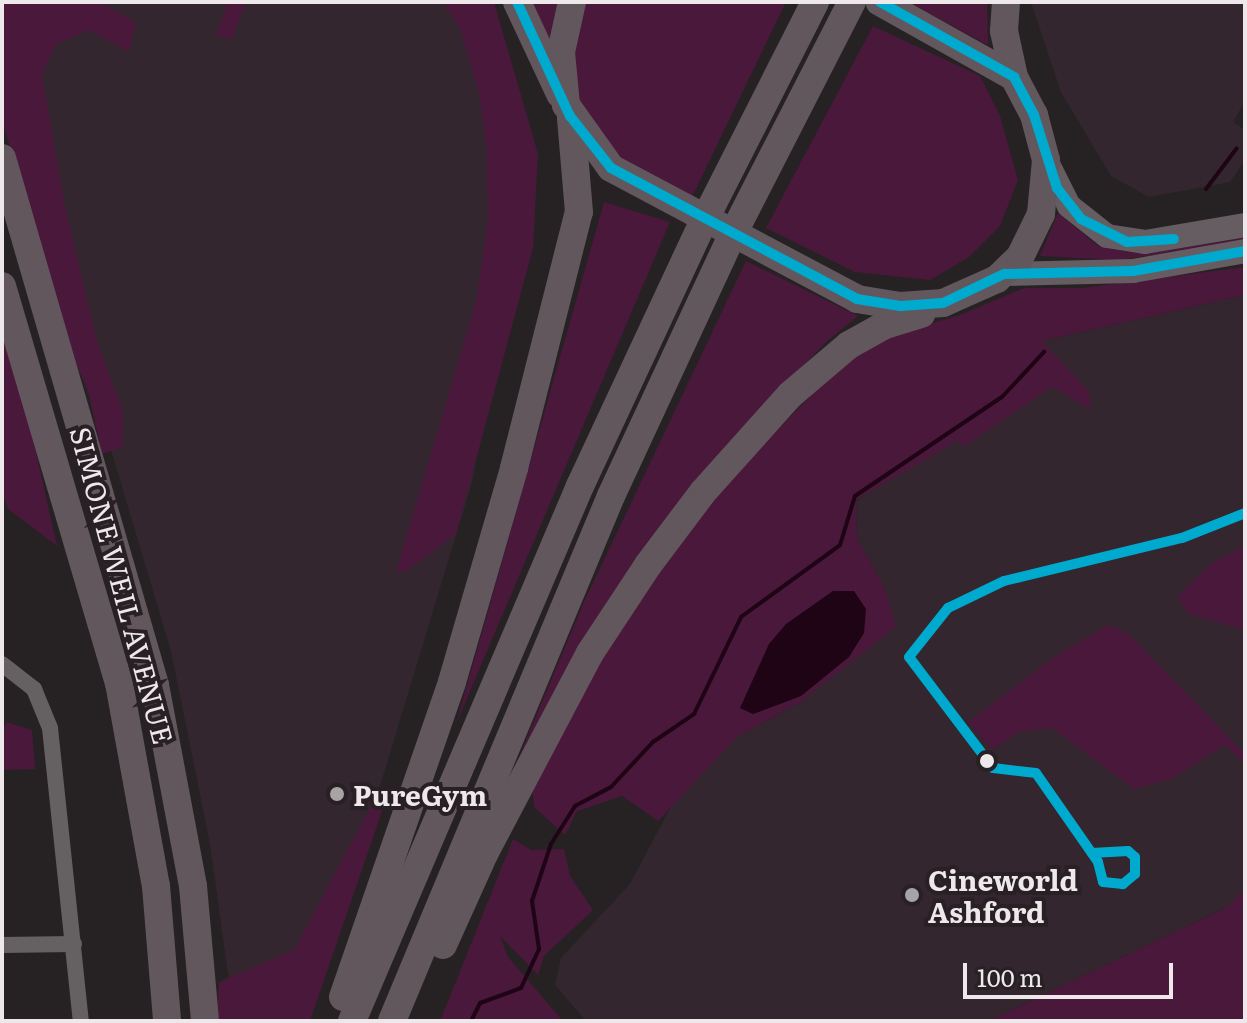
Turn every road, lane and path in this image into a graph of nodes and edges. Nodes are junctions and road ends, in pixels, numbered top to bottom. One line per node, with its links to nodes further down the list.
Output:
1 (517, 2): 8 (highway)
2 (572, 2): 8 (highway)
3 (815, 2): 23 (highway)
4 (852, 2): 24 (highway)
5 (880, 2): 7 (highway)
6 (1006, 2): 7 (highway)
7 (1014, 77): 10 (highway)
8 (568, 110): 15 (highway); 22 (highway)
9 (2, 158): 21 (highway, SIMONE WEIL AVENUE)
10 (1046, 160): 11 (main road); 13 (highway)
11 (1245, 225)
12 (1245, 251): 13 (main road)
13 (1004, 274): 15 (highway)
14 (2, 286): 20 (highway, SIMONE WEIL AVENUE)
15 (943, 303): 25 (highway)
16 (2, 664): 17 (street)
17 (74, 944): 18 (street); 19 (street)
18 (2, 945)
19 (81, 1021)
20 (167, 1021)
21 (205, 1021)
22 (338, 1021)
23 (352, 1021)
24 (392, 1021)
25 (409, 1021)

